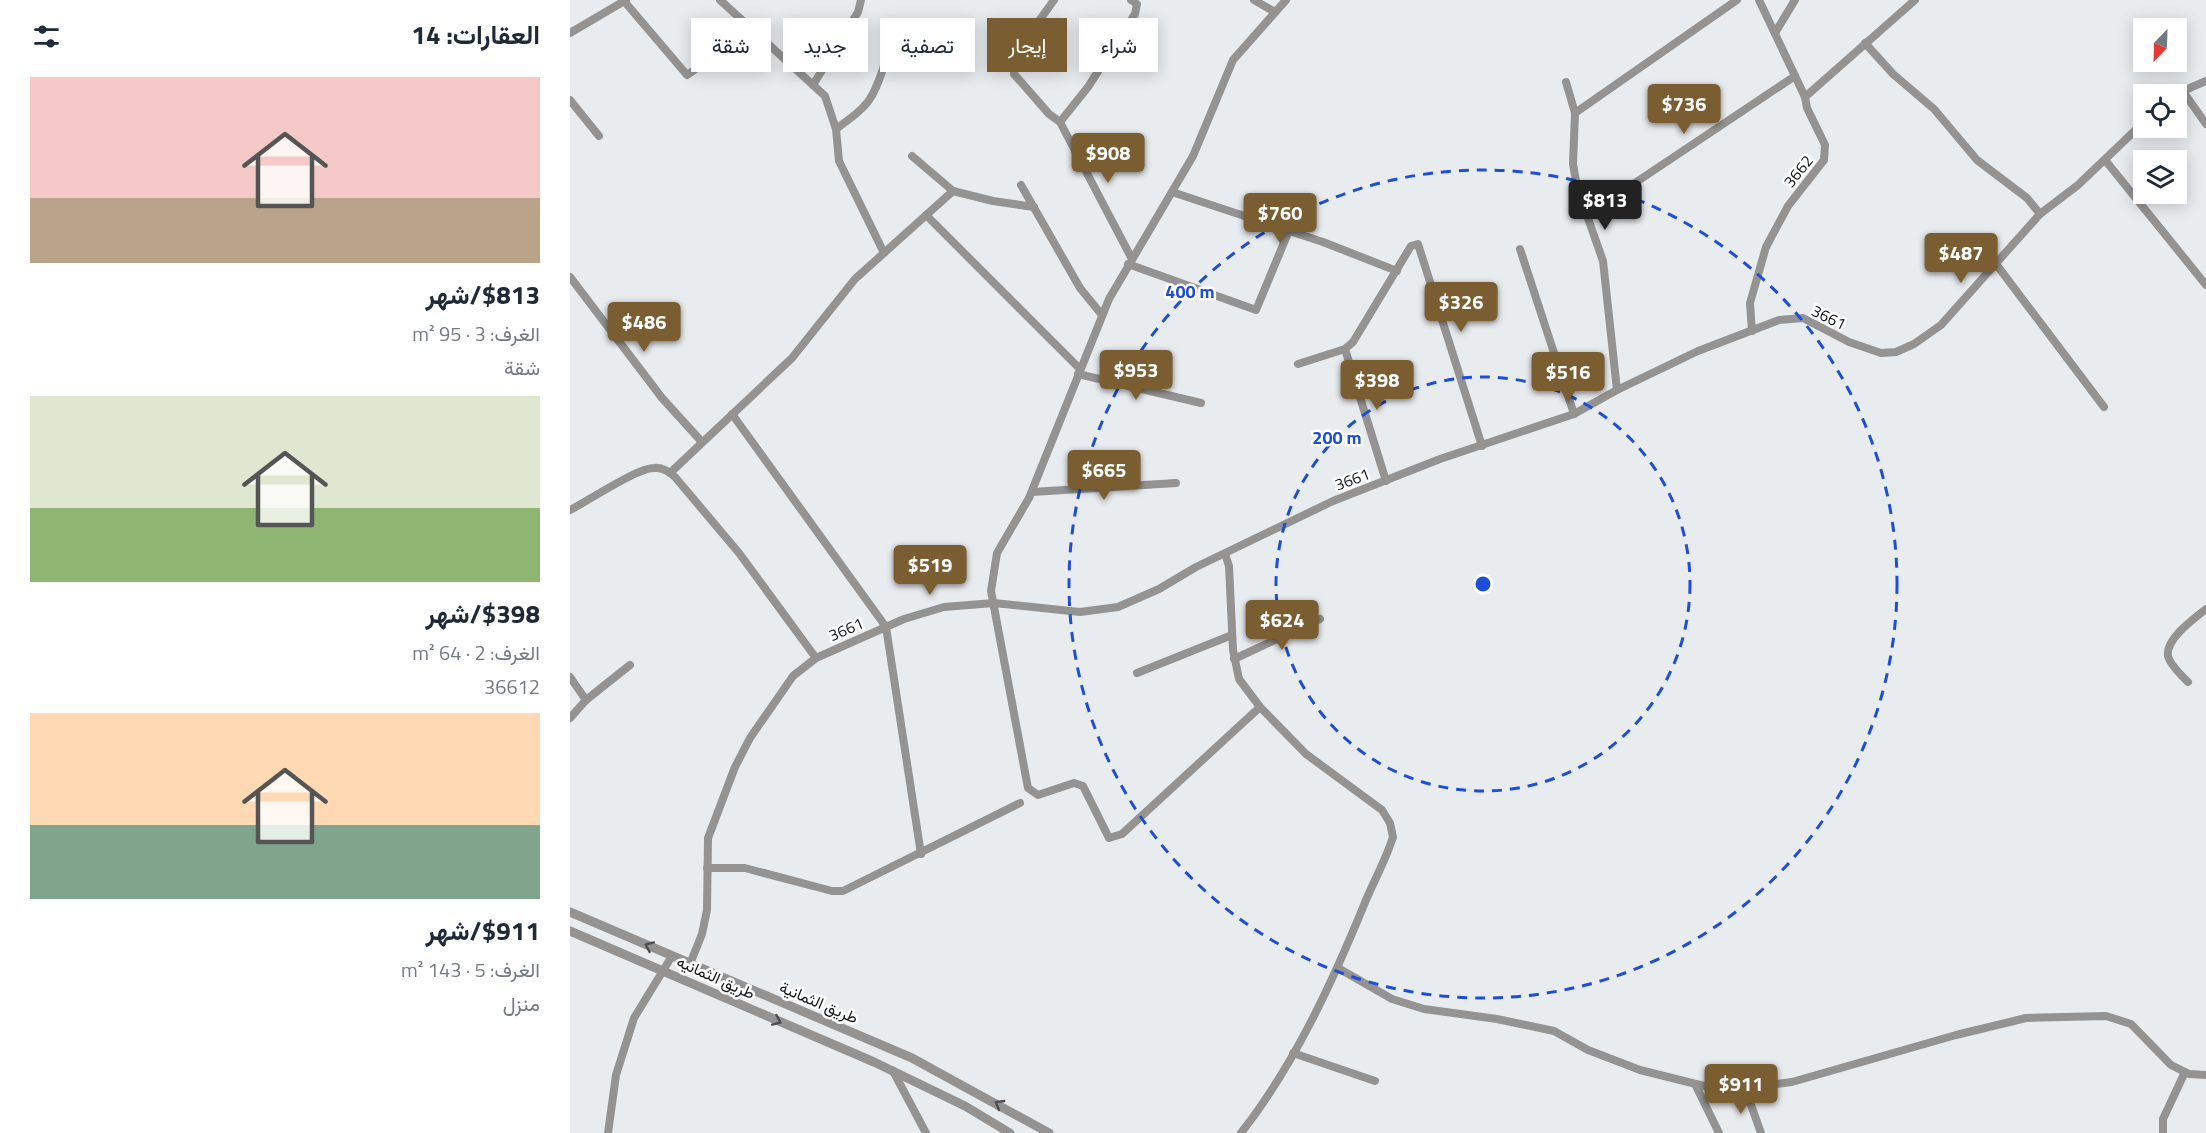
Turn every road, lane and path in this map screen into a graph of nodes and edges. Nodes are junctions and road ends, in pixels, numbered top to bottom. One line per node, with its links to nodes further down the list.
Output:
1 (720, 0): 13 (street)
2 (861, 0): 23 (street)
3 (1054, 0): 29 (street)
4 (1131, 0): 29 (street)
5 (1254, 0): 12 (street)
6 (1286, 0): 12 (street)
7 (1737, 0): 28 (street)
8 (1759, 0): 15 (street, 3662)
9 (1795, 0): 15 (street)
10 (1915, 0): 16 (street)
11 (625, 1): 14 (street); 18 (street)
12 (1275, 12): 38 (street)
13 (740, 18)
14 (570, 33)
15 (1775, 33): 20 (street, 3662)
16 (1865, 43): 25 (street); 40 (street)
17 (771, 46): 23 (street)
18 (695, 72)
19 (882, 72): 31 (street)
20 (1795, 76): 25 (street, 3662); 42 (street)
21 (2206, 81): 24 (street)
22 (1566, 82): 28 (street)
23 (813, 85): 31 (street)
24 (2187, 89)
25 (1805, 97): 52 (street, 3662)
26 (570, 100): 33 (street)
27 (2187, 101): 30 (street)
28 (1575, 113): 42 (street)
29 (1060, 122): 46 (street)
30 (2206, 124)
31 (836, 129): 45 (street)
32 (2133, 132): 35 (street, 3661)
33 (598, 136)
34 (912, 156): 37 (street)
35 (2104, 160): 40 (street, 3661); 50 (street)
36 (1021, 185): 39 (street)
37 (953, 191): 39 (street); 41 (street)
38 (1172, 192): 43 (street); 46 (street)
39 (1034, 207): 51 (street)
40 (2040, 214): 47 (street, 3661)
41 (926, 215): 45 (street); 55 (street)
42 (1587, 215): 56 (street)
43 (1288, 233): 46 (street); 48 (street)
44 (1520, 249): 60 (street)
45 (884, 253): 59 (street)
46 (1130, 261): 51 (street)
47 (1996, 264): 52 (street, 3661); 58 (street)
48 (1396, 271): 53 (street); 62 (street)
49 (570, 277): 61 (street)
50 (2206, 285)
51 (1102, 315): 55 (street)
52 (1752, 331): 56 (street, 3661)
53 (1345, 349): 54 (street); 64 (street)
54 (1299, 364)
55 (1079, 372): 57 (street); 66 (street)
56 (1617, 390): 60 (street, 3661)
57 (1201, 403)
58 (2104, 407)
59 (732, 414): 61 (street); 72 (street)
60 (1574, 414): 62 (street, 3661)
61 (702, 442): 63 (street)
62 (1482, 446): 64 (street, 3661)
63 (670, 473): 67 (street); 74 (street)
64 (1386, 481): 68 (street, 3661)
65 (1176, 483): 66 (street)
66 (1032, 492): 69 (street)
67 (570, 510)
68 (1225, 554): 69 (street, 3661); 73 (street)
69 (994, 603): 72 (street, 3661); 81 (street)
70 (2206, 609): 79 (street)
71 (1320, 619): 75 (street)
72 (886, 627): 74 (street, 3661); 84 (street)
73 (1232, 635): 75 (street); 77 (street)
74 (816, 658): 85 (street, 3661)
75 (1234, 659): 81 (street)
76 (630, 665): 80 (street)
77 (1137, 673)
78 (570, 677): 80 (street)
79 (2188, 682)
80 (586, 700): 82 (street)
81 (1260, 707): 90 (street)
82 (570, 718)
83 (1020, 803): 84 (street)
84 (921, 854): 85 (street)
85 (707, 868): 89 (street, 3661)
86 (570, 912): 88 (street, طريق الثمانية, one-way to 86)
87 (570, 931): 91 (street, طريق الثمانيه)
88 (672, 956): 89 (street, طريق الثمانية); 91 (street)
89 (690, 964): 104 (street, طريق الثمانية, one-way to 89)
90 (1338, 968): 92 (street); 97 (street)
91 (665, 971): 93 (street, طريق الثمانيه, one-way to 93); 100 (street)
92 (1293, 1053): 96 (street); 105 (street)
93 (893, 1071): 99 (street); 103 (street, طريق الثمانيه)
94 (2185, 1072): 95 (street); 98 (street); 108 (street)
95 (2206, 1075)
96 (1375, 1081)
97 (1696, 1086): 98 (street); 106 (street)
98 (1745, 1088): 107 (street)
99 (921, 1123): 101 (street); 102 (street)
100 (608, 1133)
101 (916, 1133)
102 (926, 1133)
103 (1010, 1133)
104 (1049, 1133)
105 (1241, 1133)
106 (1719, 1133)
107 (1761, 1133)
108 (2163, 1133)

